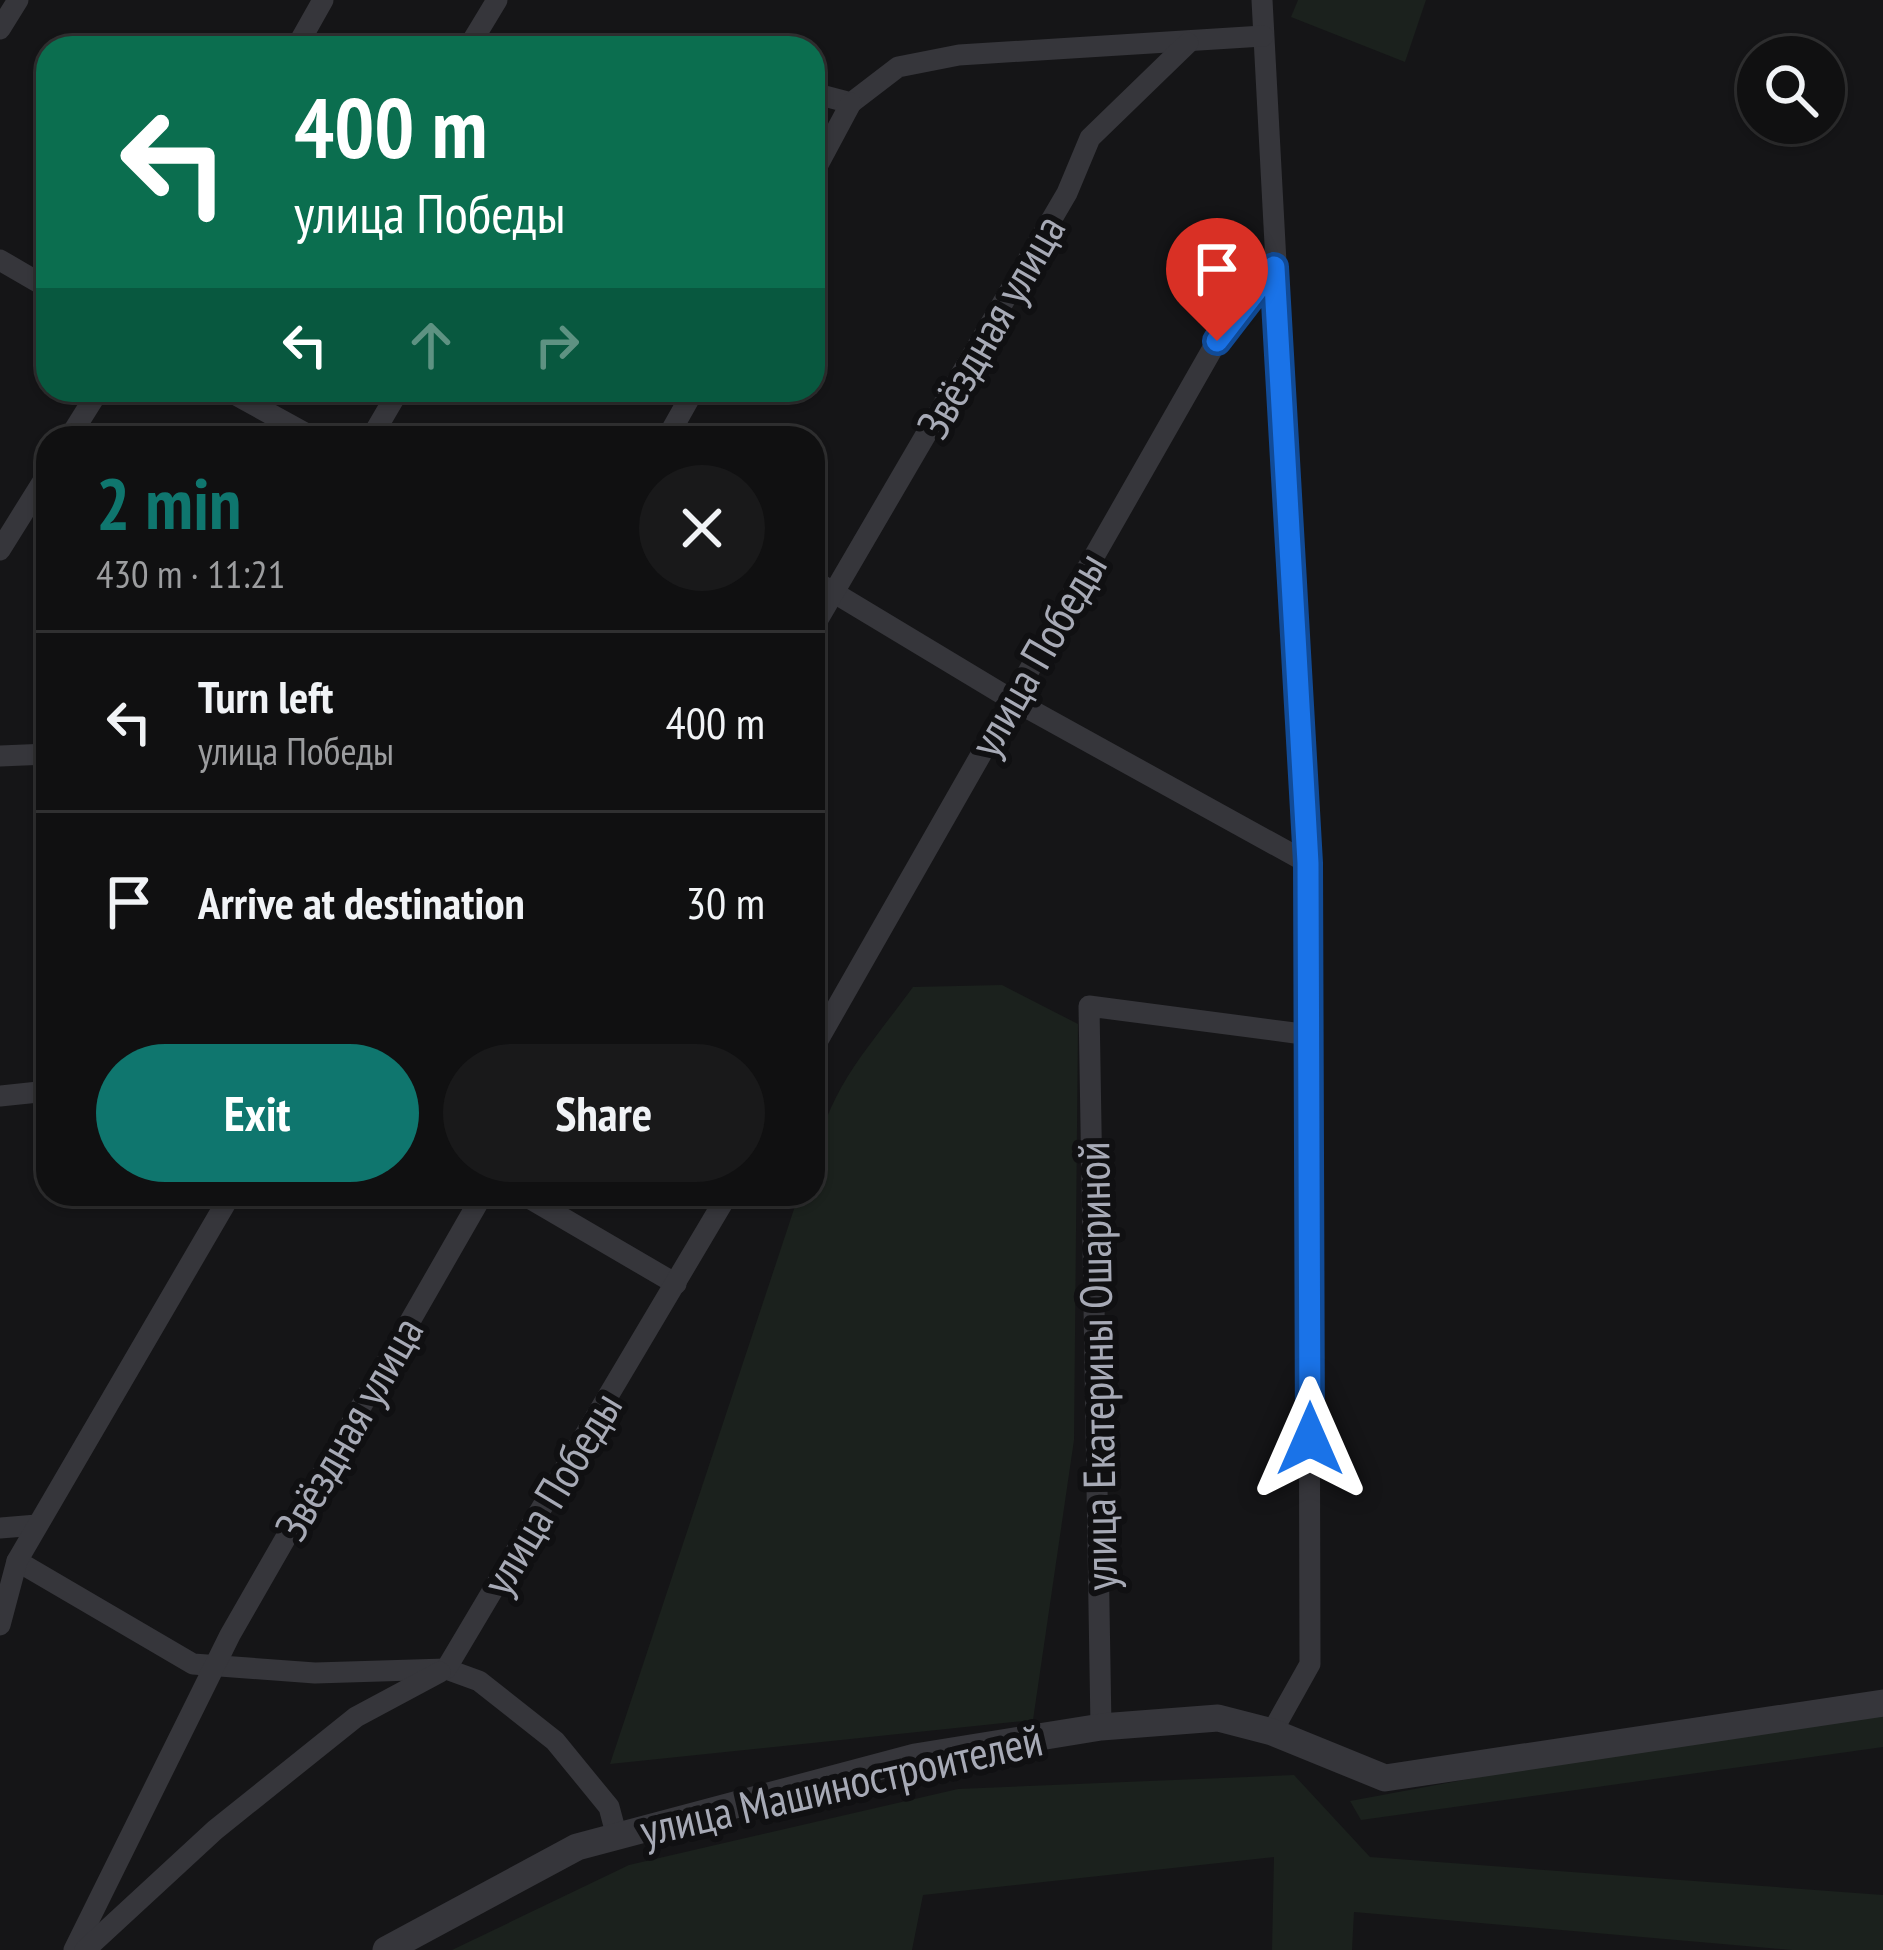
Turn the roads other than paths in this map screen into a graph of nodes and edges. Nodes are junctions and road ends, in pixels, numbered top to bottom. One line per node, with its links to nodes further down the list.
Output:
1 (18, 0): 5 (street)
2 (323, 0): 6 (street)
3 (496, 0): 7 (street)
4 (1262, 0): 8 (street)
5 (0, 29)
6 (303, 36)
7 (475, 36)
8 (1263, 36): 9 (street); 14 (street)
9 (1189, 43): 11 (street); 21 (street, Звёздная улица)
10 (825, 96): 11 (street)
11 (851, 104): 12 (street)
12 (825, 152)
13 (0, 260): 15 (street)
14 (1274, 267): 23 (street, улица Победы); 26 (street)
15 (36, 281)
16 (249, 402): 17 (street)
17 (292, 426)
18 (36, 492): 19 (street)
19 (0, 550)
20 (825, 586): 21 (street)
21 (835, 591): 22 (street, Звёздная улица); 23 (street)
22 (825, 608)
23 (1010, 698): 26 (street); 27 (street, улица Победы)
24 (36, 754): 25 (street)
25 (0, 756)
26 (1308, 863): 28 (street)
27 (825, 1028)
28 (1310, 1035): 43 (street, улица Екатерины Ошариной); 44 (street)
29 (36, 1092): 30 (street)
30 (0, 1096)
31 (224, 1206): 36 (street)
32 (476, 1206): 40 (street, Звёздная улица)
33 (543, 1206): 35 (street)
34 (721, 1206): 35 (street, улица Победы)
35 (676, 1283): 41 (street, улица Победы)
36 (37, 1525): 37 (street); 38 (street)
37 (0, 1528)
38 (17, 1561): 39 (street); 40 (street)
39 (0, 1625)
40 (215, 1664): 41 (street); 46 (street, Звёздная улица)
41 (446, 1669): 45 (street); 47 (street)
42 (1883, 1702): 44 (street, улица Машиностроителей)
43 (1101, 1726): 44 (street, улица Машиностроителей); 45 (street, улица Машиностроителей)
44 (1272, 1732)
45 (617, 1837): 48 (street, улица Машиностроителей)
46 (74, 1950)
47 (85, 1950)
48 (386, 1950)

